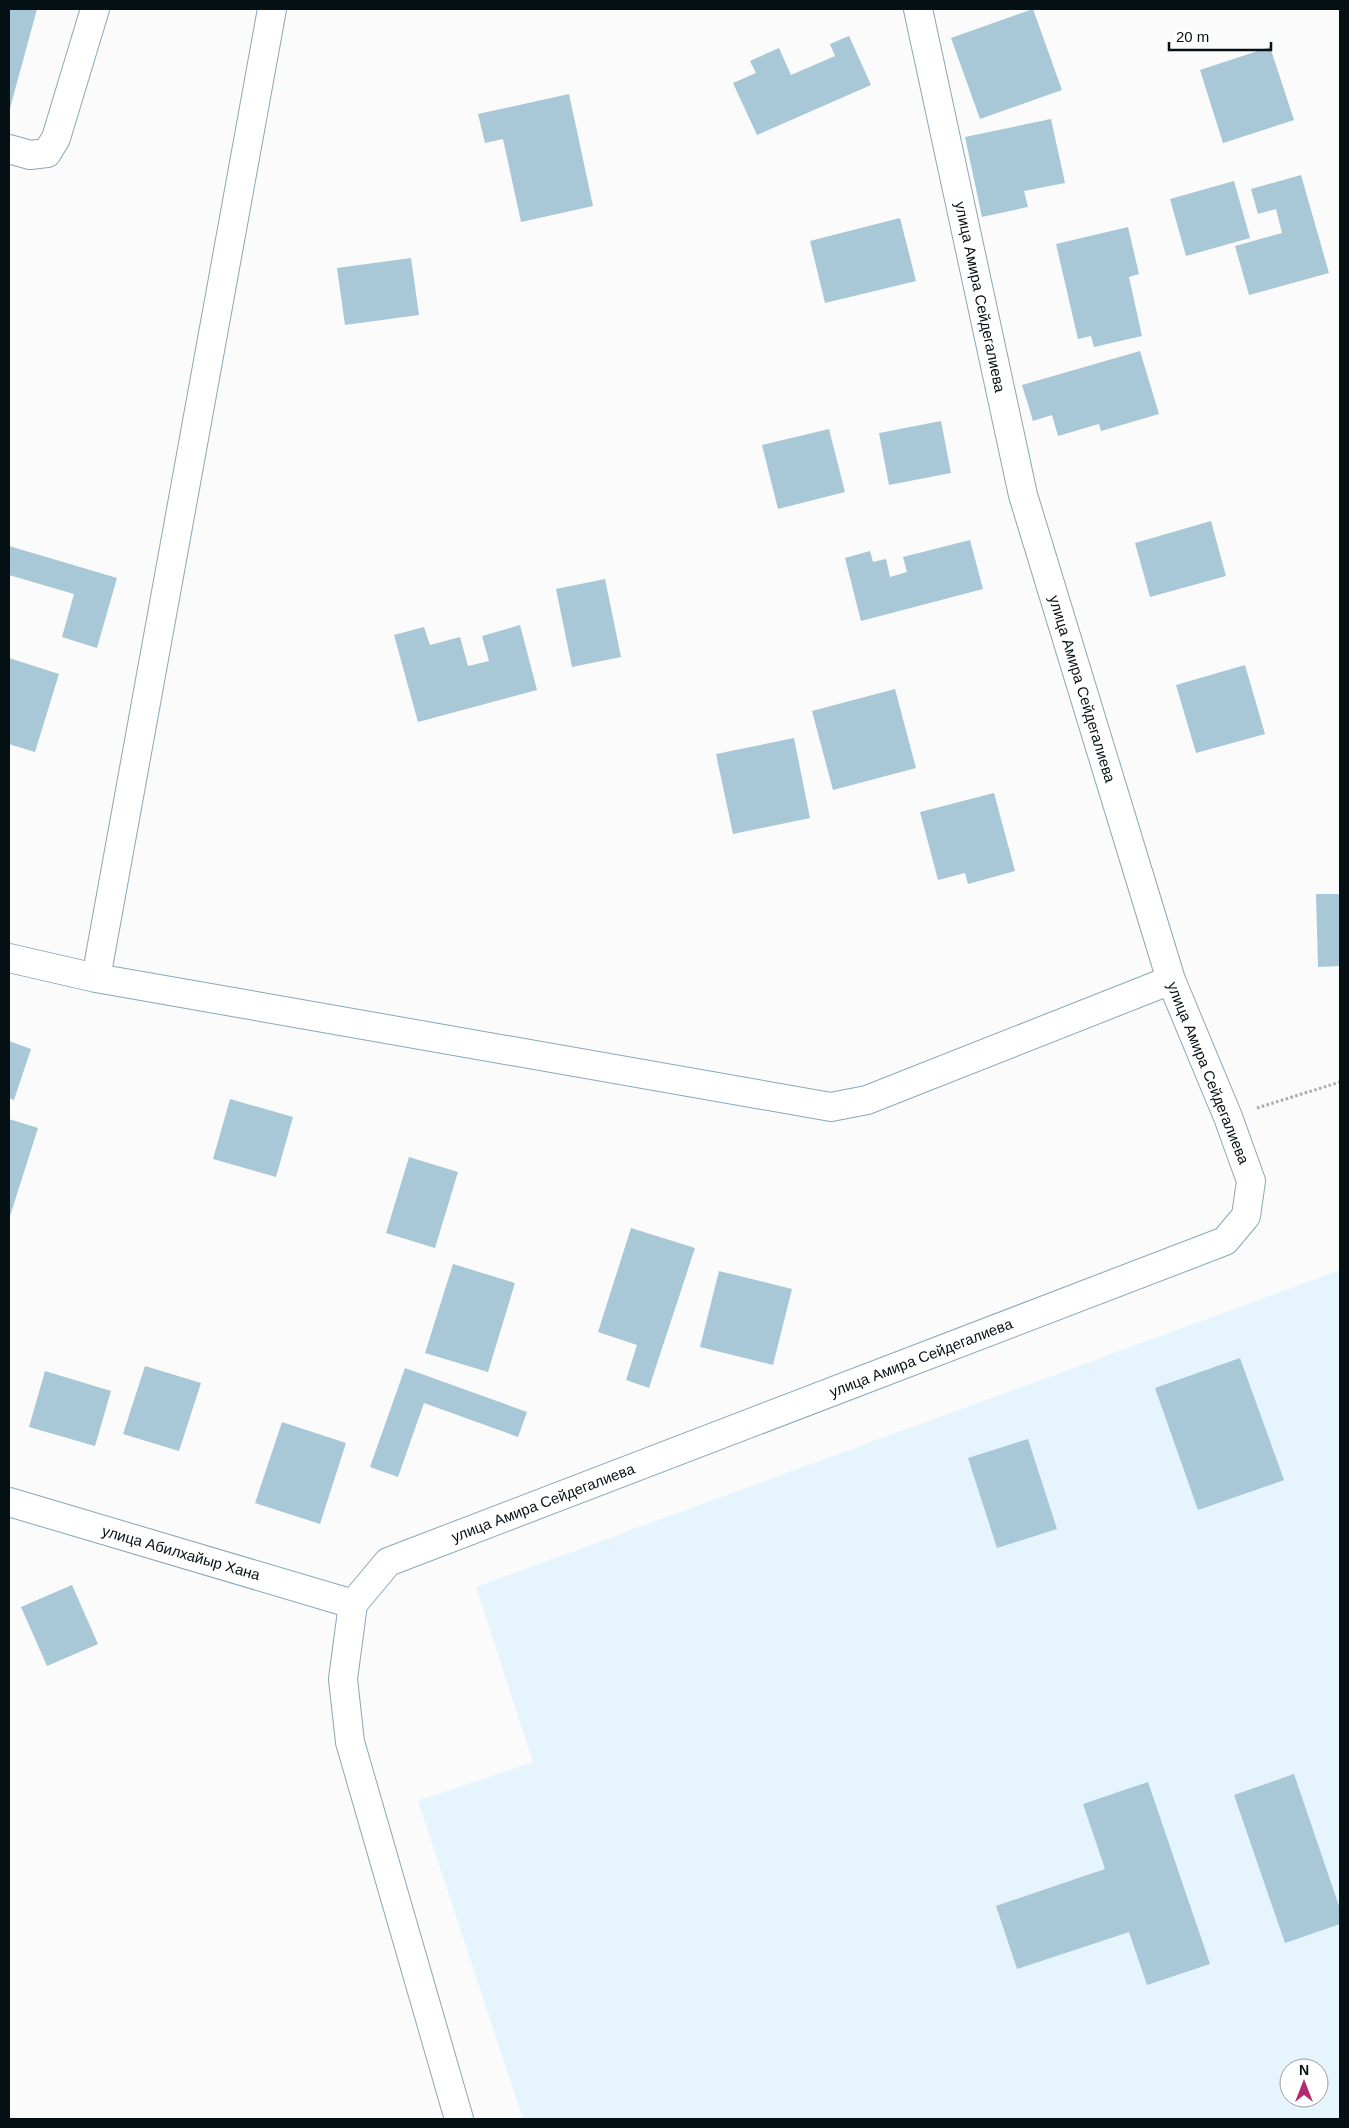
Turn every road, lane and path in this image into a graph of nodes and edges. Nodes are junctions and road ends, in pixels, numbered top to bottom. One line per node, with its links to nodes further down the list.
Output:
1 (94, 9): 4 (street)
2 (272, 9): 6 (street)
3 (918, 9): 7 (street, улица Амира Сейдегалиева)
4 (9, 149)
5 (9, 958): 6 (street)
6 (96, 978): 7 (street)
7 (1171, 980): 9 (street, улица Амира Сейдегалиева)
8 (1340, 1082): 9 (path)
9 (1228, 1117): 11 (street, улица Амира Сейдегалиева)
10 (9, 1502): 11 (street, улица Абилхайыр Хана)
11 (353, 1604): 12 (street)
12 (459, 2119)

